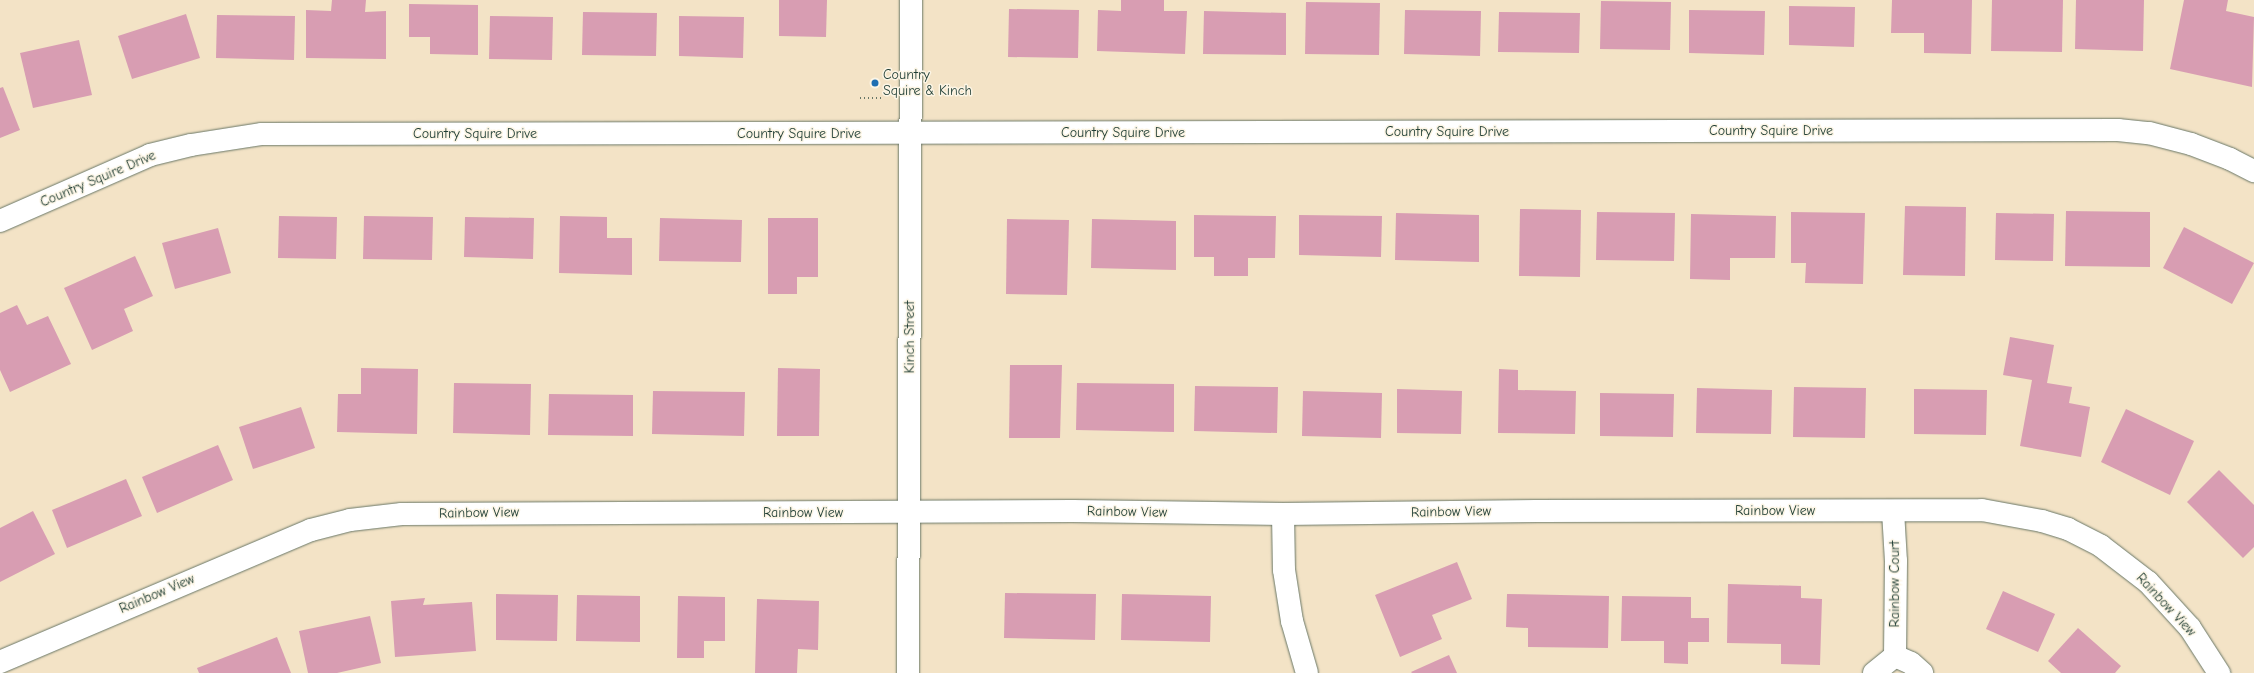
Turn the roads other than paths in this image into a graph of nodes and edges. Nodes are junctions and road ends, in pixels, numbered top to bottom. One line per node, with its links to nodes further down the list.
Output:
1 (911, 0): 2 (street, Kinch Street)
2 (910, 134): 3 (street, Country Squire Drive); 4 (street, Country Squire Drive); 6 (street, Kinch Street)
3 (2254, 171)
4 (0, 221)
5 (1894, 511): 7 (street, Rainbow View); 8 (street, Rainbow Court); 14 (street, Rainbow View)
6 (909, 513): 7 (street, Rainbow View); 9 (street, Rainbow View); 10 (street, Kinch Street)
7 (1283, 514): 11 (street)
8 (1895, 656): 12 (street); 13 (street)
9 (0, 662)
10 (908, 673)
11 (1307, 673)
12 (1874, 673)
13 (1922, 673)
14 (2219, 673)

